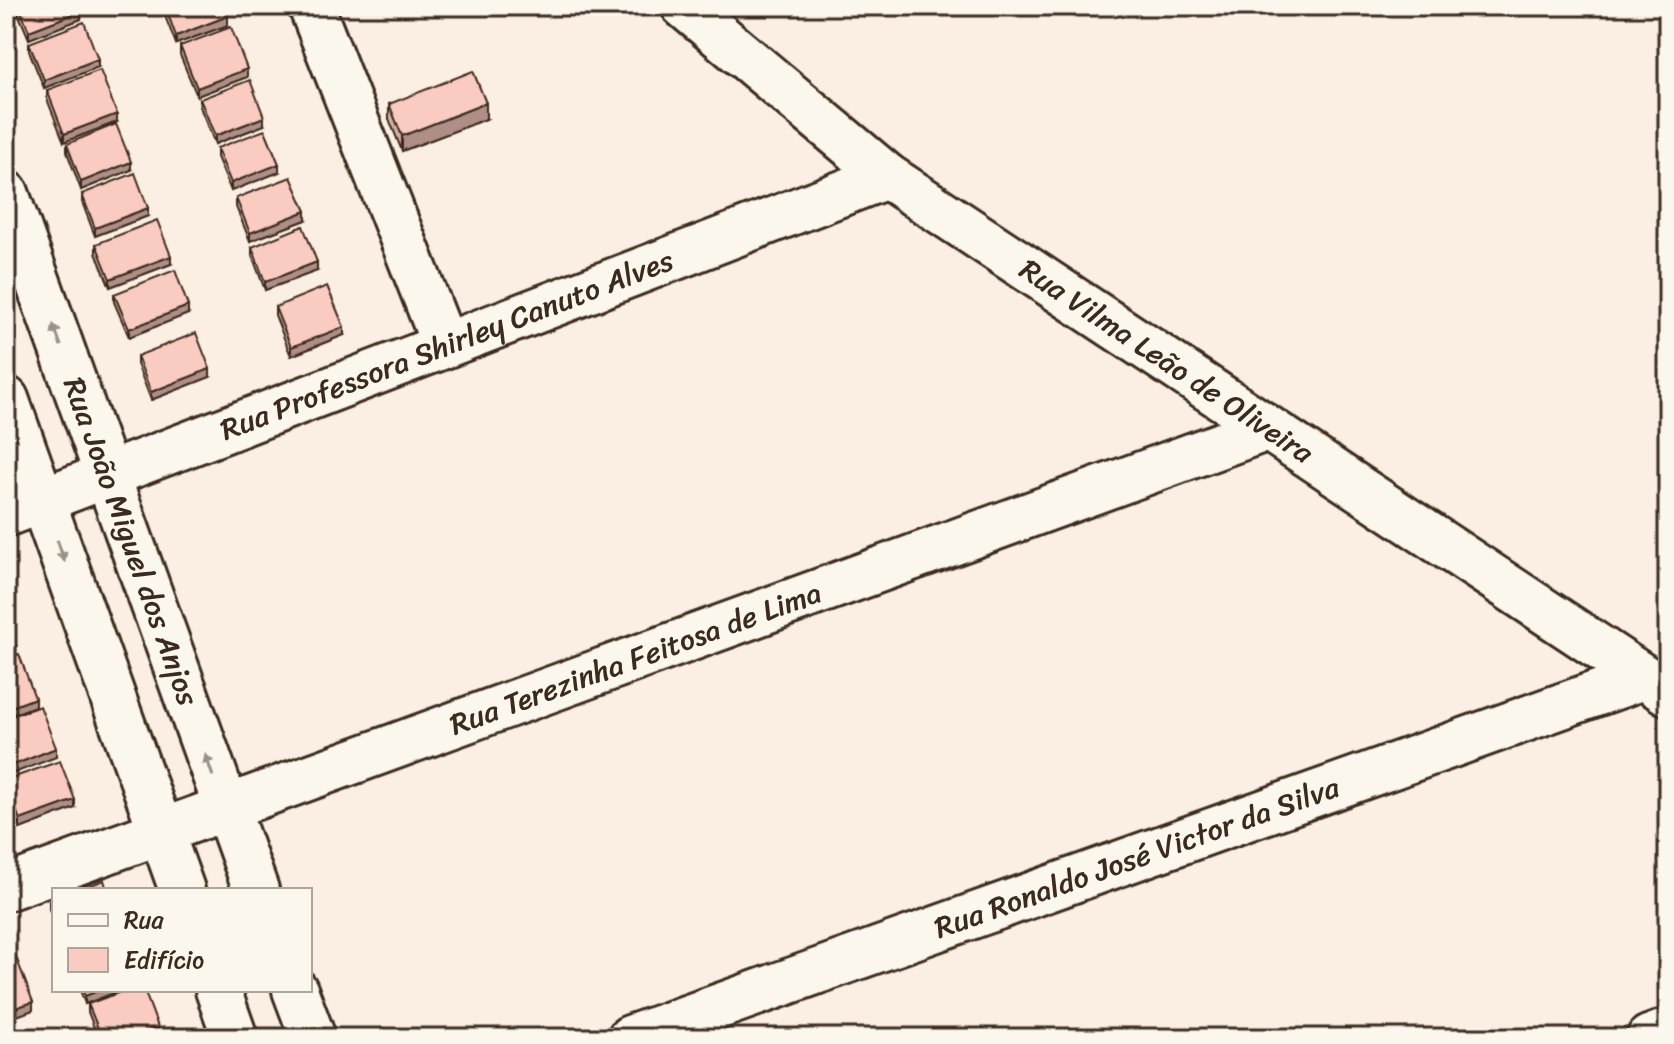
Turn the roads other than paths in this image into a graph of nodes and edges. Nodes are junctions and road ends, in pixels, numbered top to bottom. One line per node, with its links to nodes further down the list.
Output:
1 (311, 6): 5 (street)
2 (684, 6): 3 (street, Rua Vilma Leão de Oliveira)
3 (887, 176): 5 (street, Rua Professora Shirley Canuto Alves); 7 (street, Rua Vilma Leão de Oliveira)
4 (6, 193): 8 (street, Rua João Miguel dos Anjos, one-way to 4)
5 (444, 344): 8 (street, Rua Professora Shirley Canuto Alves)
6 (6, 399): 9 (street)
7 (1265, 429): 10 (street, Rua Vilma Leão de Oliveira); 11 (street, Rua Terezinha Feitosa de Lima)
8 (107, 476): 9 (street, Rua Professora Shirley Canuto Alves); 11 (street, Rua João Miguel dos Anjos, one-way to 8)
9 (25, 507): 12 (street, one-way to 12)
10 (1656, 685): 21 (street, Rua Ronaldo José Victor da Silva)
11 (224, 807): 12 (street, Rua Terezinha Feitosa de Lima); 15 (street, Rua João Miguel dos Anjos)
12 (160, 831): 13 (street, Rua Terezinha Feitosa de Lima); 14 (street)
13 (6, 888)
14 (181, 888)
15 (255, 888)
16 (219, 992): 19 (street)
17 (296, 992): 20 (street)
18 (1668, 1031): 22 (street)
19 (235, 1038)
20 (313, 1038)
21 (630, 1038)
22 (1649, 1038)

